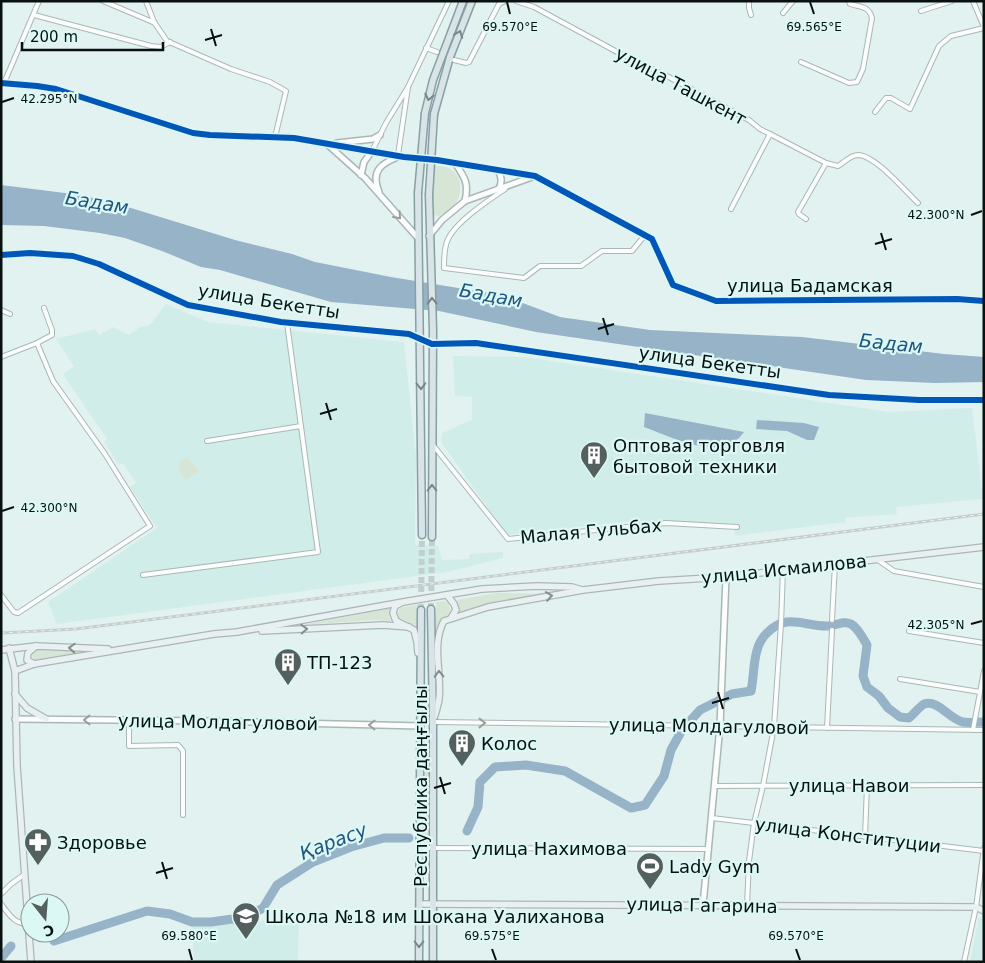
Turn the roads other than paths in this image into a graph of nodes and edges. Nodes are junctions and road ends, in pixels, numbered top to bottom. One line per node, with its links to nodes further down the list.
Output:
1 (39, 1): 16 (street)
2 (103, 1): 18 (street)
3 (146, 1): 18 (street)
4 (449, 1): 21 (street)
5 (463, 1): 52 (main road, one-way to 52, bridge)
6 (472, 1): 47 (main road, one-way to 6, bridge)
7 (505, 1): 23 (street)
8 (516, 1): 30 (street, улица Ташкент)
9 (749, 1): 17 (street)
10 (793, 1): 15 (street)
11 (849, 1): 24 (street)
12 (952, 1): 14 (street)
13 (973, 1): 19 (street)
14 (921, 12)
15 (783, 13)
16 (34, 15): 20 (street); 25 (street)
17 (751, 15)
18 (155, 23): 20 (street)
19 (984, 28): 28 (street)
20 (170, 42): 32 (street)
21 (426, 48): 22 (street); 26 (street)
22 (437, 52)
23 (454, 60)
24 (801, 62)
25 (2, 82): 32 (street)
26 (408, 87): 27 (street); 29 (street)
27 (393, 111): 29 (street); 31 (street)
28 (875, 112)
29 (404, 115): 35 (street)
30 (770, 134): 37 (street, улица Ташкент); 46 (street)
31 (380, 135): 33 (street); 34 (street)
32 (275, 137): 33 (street)
33 (329, 144): 34 (street); 39 (street)
34 (372, 151): 35 (street); 39 (street)
35 (399, 156): 36 (street); 43 (street)
36 (455, 163): 38 (street, улица Бадамская); 44 (street)
37 (826, 163): 45 (street); 48 (street)
38 (498, 170): 40 (street, улица Бадамская); 42 (street)
39 (361, 175): 43 (street)
40 (535, 176): 41 (street); 50 (street, улица Бадамская)
41 (509, 186): 42 (street); 50 (street)
42 (499, 189): 44 (street)
43 (381, 196): 52 (street, one-way to 52)
44 (465, 201): 49 (street)
45 (918, 203)
46 (731, 209)
47 (429, 218): 49 (street); 51 (main road)
48 (806, 219)
49 (442, 220): 51 (street)
50 (645, 235): 54 (street, улица Бадамская)
51 (429, 236): 60 (main road, one-way to 51)
52 (418, 238): 59 (main road)
53 (1, 255): 58 (street, улица Бекетты)
54 (984, 301)
55 (44, 308): 61 (street)
56 (1, 310): 57 (street)
57 (10, 314)
58 (287, 323): 59 (street, улица Бекетты); 64 (street)
59 (420, 338): 60 (street, улица Бекетты); 68 (main road, one-way to 68)
60 (432, 342): 63 (street, улица Бекетты); 66 (main road)
61 (37, 343): 62 (street); 78 (street)
62 (1, 357)
63 (984, 400)
64 (301, 426): 65 (street); 74 (street)
65 (207, 441)
66 (432, 443): 67 (street, Малая Гульбах); 69 (main road, one-way to 66)
67 (737, 527)
68 (422, 535)
69 (432, 537)
70 (984, 548): 71 (main road, улица Исмаилова)
71 (877, 559): 72 (main road, улица Исмаилова); 76 (street)
72 (835, 564): 73 (main road, улица Исмаилова); 84 (street)
73 (783, 569): 75 (main road, улица Исмаилова); 106 (street)
74 (143, 575)
75 (726, 576): 77 (main road, улица Исмаилова); 105 (street)
76 (984, 588)
77 (583, 590): 79 (main road, улица Исмаилова); 83 (main road, улица Исмаилова, one-way to 77)
78 (1, 595)
79 (447, 595): 80 (main road, улица Исмаилова); 83 (main road)
80 (403, 602): 85 (main road); 88 (main road, улица Исмаилова)
81 (431, 609): 103 (main road, Республика даңғылы)
82 (421, 610): 104 (main road, Республика даңғылы)
83 (449, 619): 103 (main road, one-way to 83)
84 (832, 620)
85 (409, 627): 88 (main road, one-way to 85); 104 (main road)
86 (832, 630): 107 (street)
87 (908, 631): 89 (street)
88 (238, 632): 93 (main road)
89 (984, 643)
90 (36, 646): 91 (main road); 93 (main road, one-way to 90); 94 (main road)
91 (9, 648): 92 (main road); 95 (main road)
92 (1, 650)
93 (120, 650): 94 (main road)
94 (34, 664): 95 (main road)
95 (15, 671): 99 (main road)
96 (984, 671): 98 (street)
97 (900, 679): 98 (street)
98 (980, 692): 108 (street)
99 (15, 694): 100 (main road); 101 (main road)
100 (15, 719): 101 (street, улица Молдагуловой); 122 (main road)
101 (46, 719): 102 (street, улица Молдагуловой, one-way to 101)
102 (129, 720): 104 (street, улица Молдагуловой, one-way to 102); 114 (street)
103 (433, 722): 105 (street, улица Молдагуловой, one-way to 105); 119 (main road, Республика даңғылы)
104 (421, 723): 118 (main road, Республика даңғылы)
105 (720, 726): 106 (street, улица Молдагуловой); 112 (street)
106 (774, 728): 107 (street, улица Молдагуловой); 113 (street)
107 (827, 728): 108 (street, улица Молдагуловой)
108 (974, 730): 109 (street, улица Молдагуловой)
109 (984, 730)
110 (867, 785): 111 (street, улица Навои); 113 (street, улица Навои); 117 (street)
111 (984, 785)
112 (714, 786): 113 (street, улица Навои); 115 (street)
113 (763, 786): 116 (street)
114 (183, 815)
115 (712, 818): 116 (street, улица Конституции); 120 (street)
116 (754, 823): 117 (street, улица Конституции); 129 (street)
117 (865, 836): 121 (street, улица Конституции)
118 (420, 848): 119 (street, улица Нахимова); 126 (main road, Республика даңғылы)
119 (434, 848): 120 (street, улица Нахимова); 127 (main road, Республика даңғылы)
120 (709, 849): 128 (street)
121 (984, 850): 130 (street)
122 (25, 874): 123 (main road); 124 (street)
123 (26, 893)
124 (1, 894)
125 (1, 904): 132 (street)
126 (420, 904): 127 (main road, улица Гагарина); 135 (main road, Республика даңғылы, one-way to 135)
127 (433, 904): 128 (main road, улица Гагарина); 136 (main road, Республика даңғылы)
128 (703, 904): 129 (main road, улица Гагарина)
129 (747, 905): 130 (main road, улица Гагарина)
130 (976, 907): 131 (main road, улица Гагарина); 137 (street)
131 (984, 911)
132 (20, 923)
133 (30, 943): 134 (main road)
134 (31, 962)
135 (419, 962)
136 (433, 962)
137 (964, 962)

